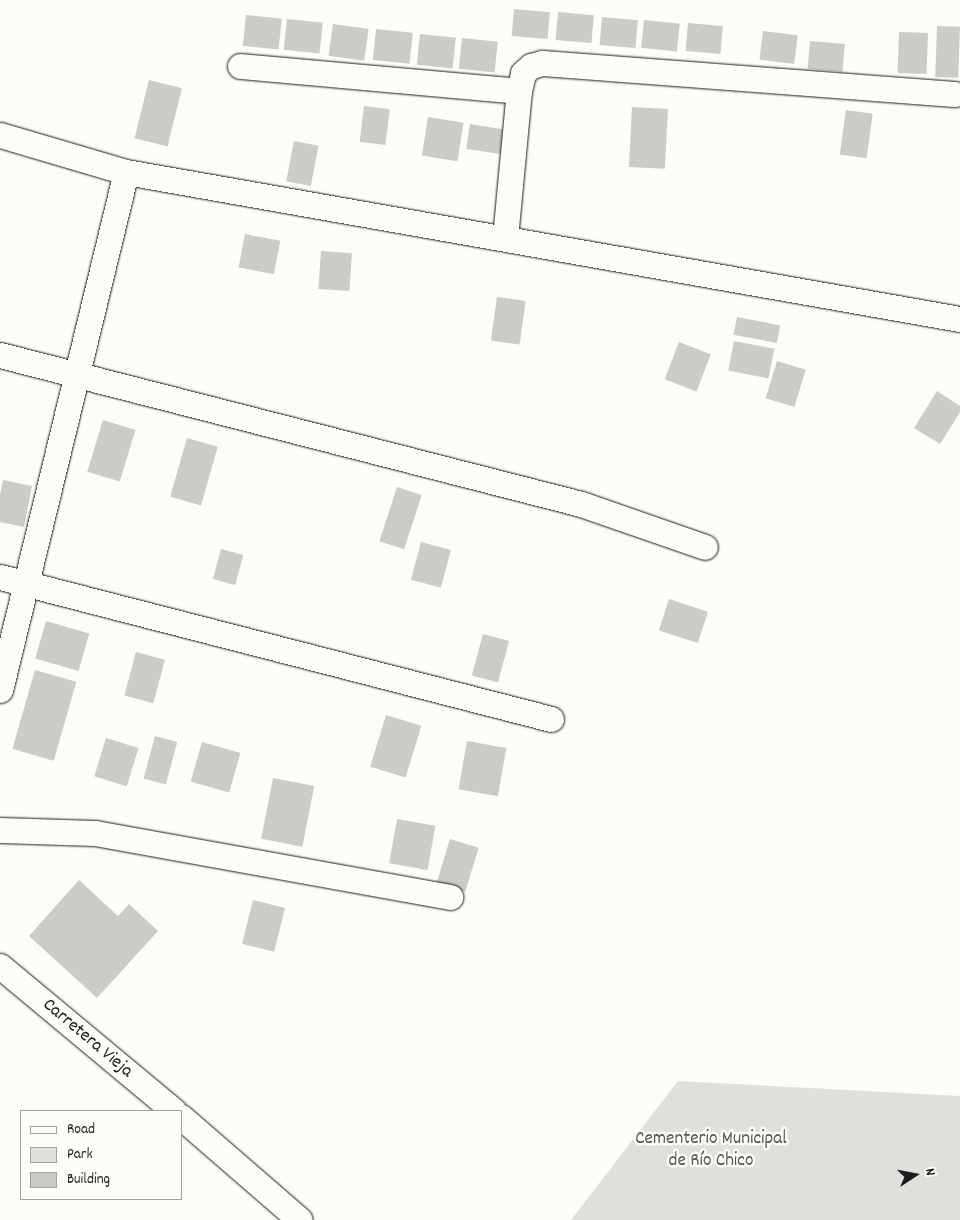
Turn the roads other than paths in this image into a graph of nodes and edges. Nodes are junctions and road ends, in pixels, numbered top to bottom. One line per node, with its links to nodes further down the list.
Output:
1 (240, 66): 2 (street)
2 (519, 91): 3 (street); 6 (street)
3 (955, 94)
4 (0, 135): 5 (street)
5 (126, 172): 6 (street); 9 (street)
6 (504, 238): 7 (street)
7 (960, 319)
8 (0, 355): 9 (street)
9 (76, 375): 10 (street); 12 (street)
10 (705, 547)
11 (0, 577): 12 (street)
12 (26, 583): 13 (street); 14 (street)
13 (0, 690)
14 (551, 719)
15 (0, 830): 16 (street)
16 (450, 897)
17 (0, 966): 18 (street, Carretera Vieja)
18 (173, 1110)
19 (182, 1118): 20 (street)
20 (300, 1220)

